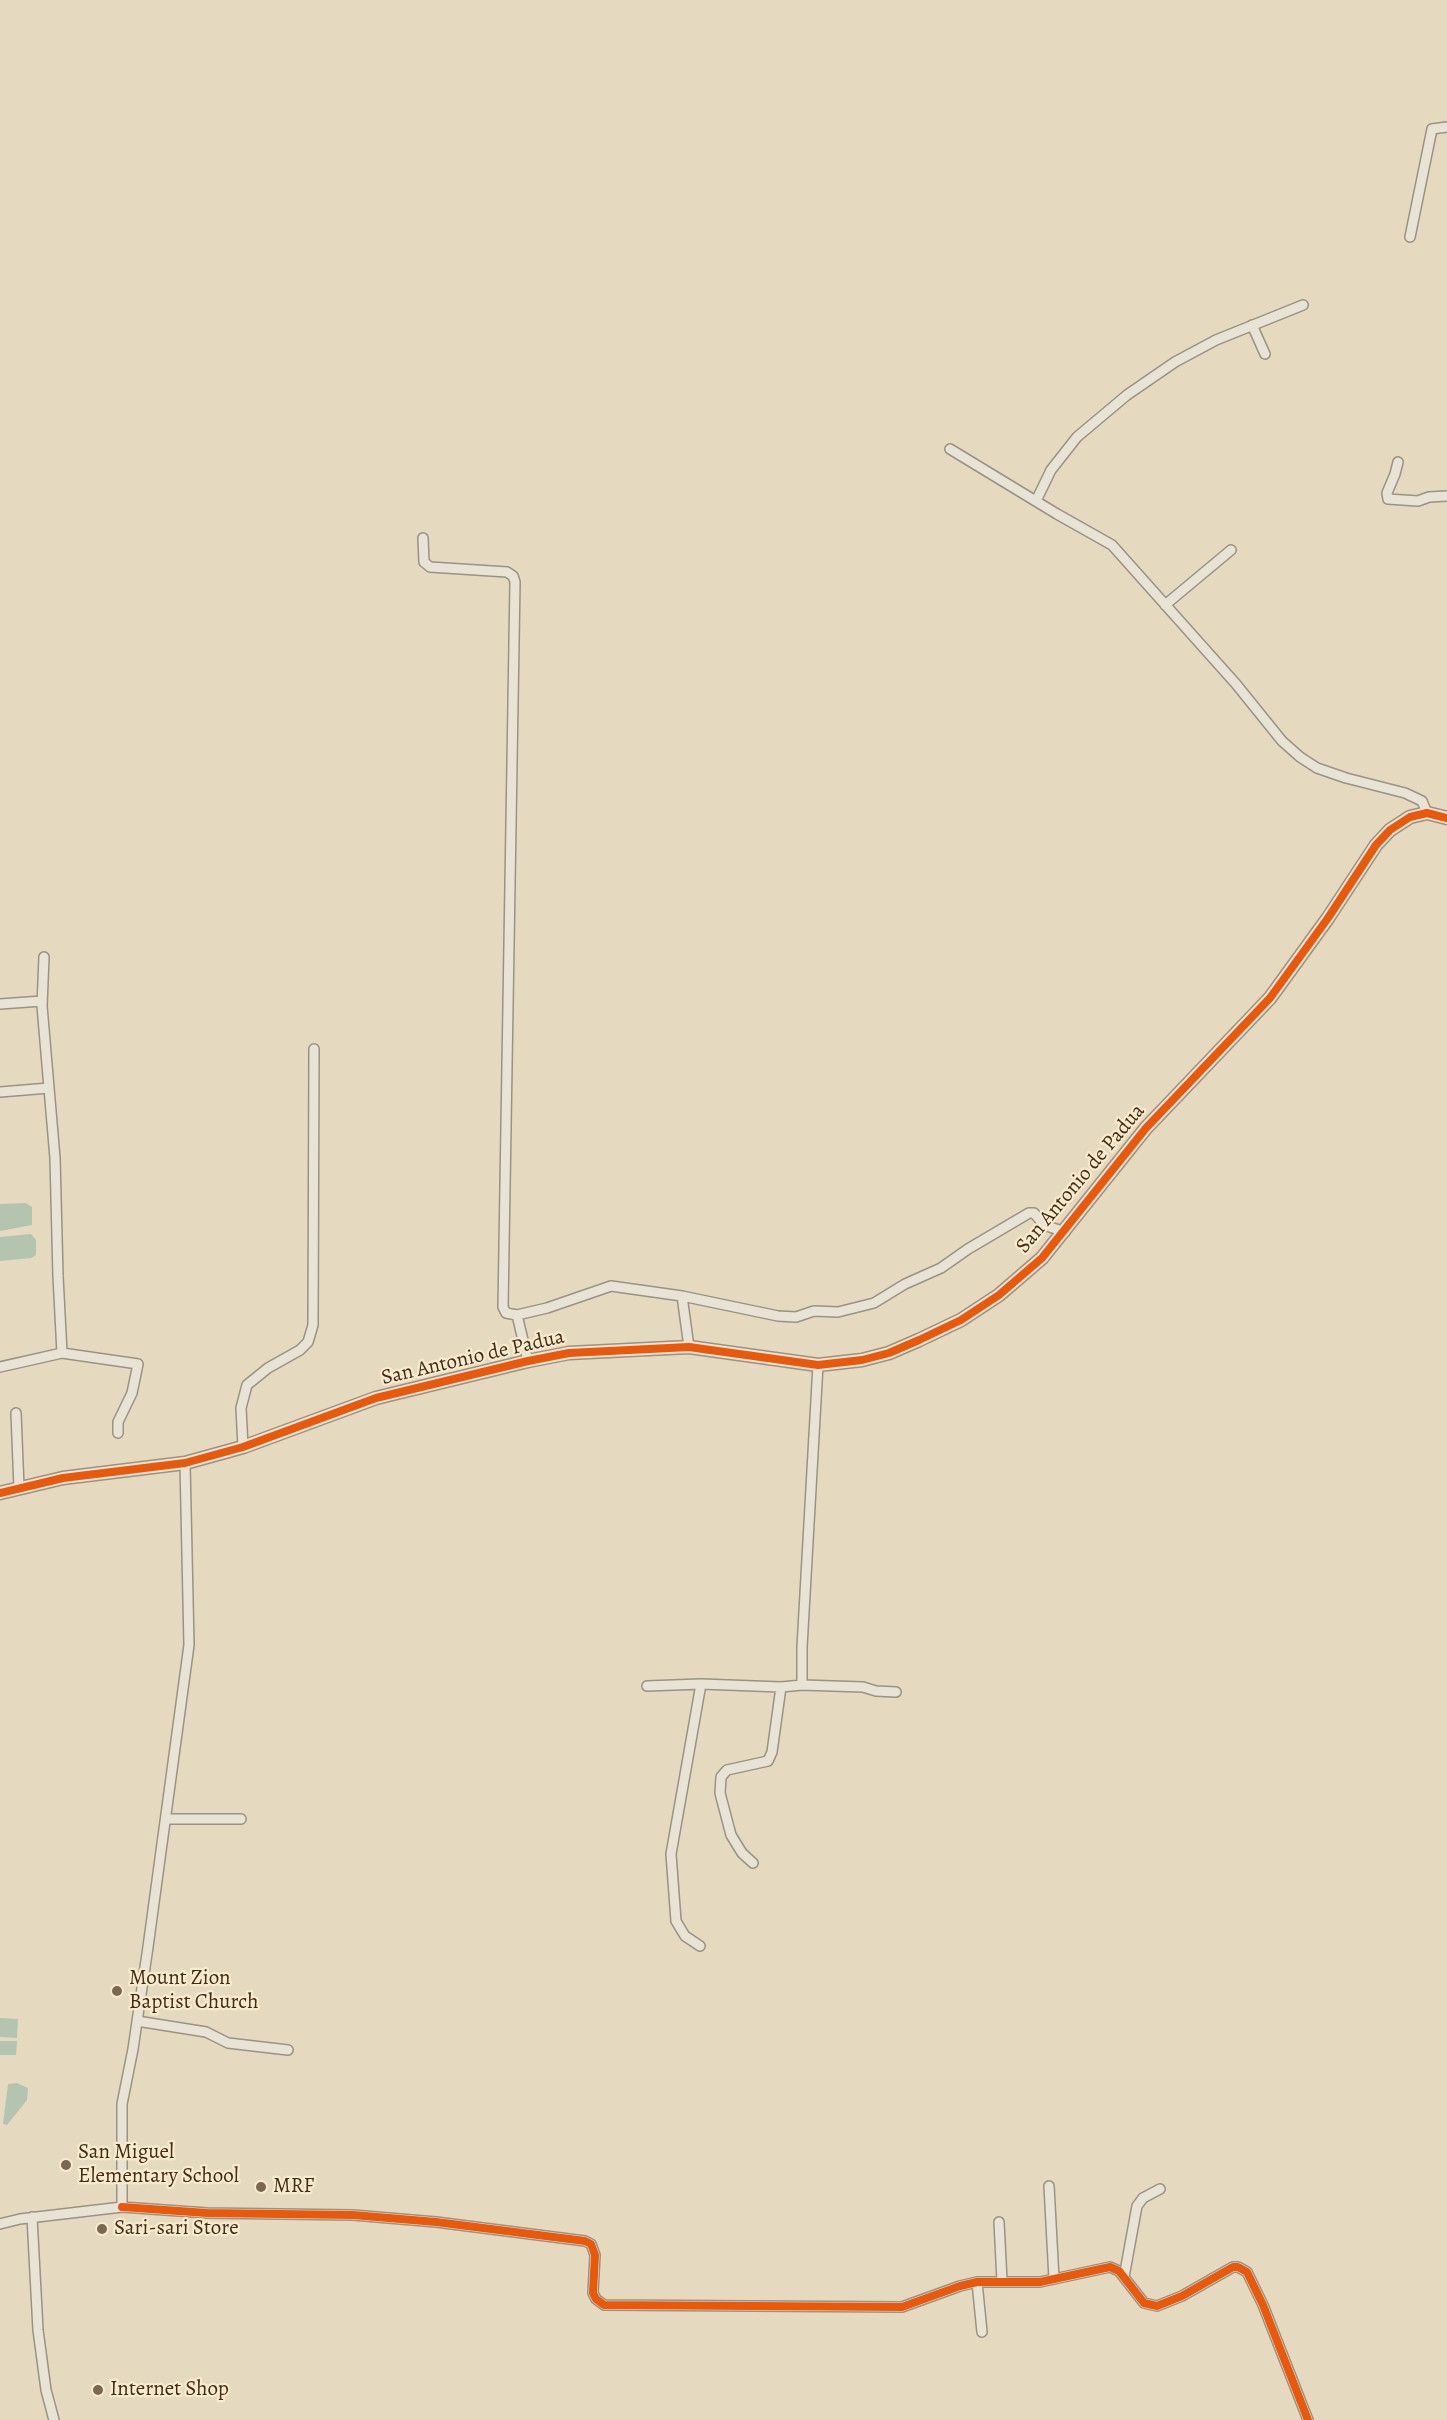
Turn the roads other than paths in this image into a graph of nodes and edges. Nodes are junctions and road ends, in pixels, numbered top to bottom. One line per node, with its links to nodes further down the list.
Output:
1 (1447, 127): 2 (street)
2 (1410, 237)
3 (1303, 305): 4 (street)
4 (1252, 325): 5 (street); 9 (street)
5 (1265, 354)
6 (950, 449): 9 (street)
7 (1398, 462): 8 (street)
8 (1447, 495)
9 (1036, 501): 12 (street)
10 (423, 538): 23 (street)
11 (1231, 550): 12 (street)
12 (1165, 605): 13 (street)
13 (1427, 813): 14 (street); 21 (street, San Antonio de Padua)
14 (1447, 818)
15 (44, 957): 16 (street)
16 (42, 1001): 17 (street); 19 (street)
17 (0, 1004)
18 (314, 1049): 31 (street)
19 (49, 1088): 20 (street); 25 (street)
20 (0, 1092)
21 (1065, 1232): 22 (street); 27 (street, San Antonio de Padua)
22 (682, 1296): 23 (street); 24 (street)
23 (517, 1315): 26 (street)
24 (689, 1347): 26 (street, San Antonio de Padua); 27 (street, San Antonio de Padua)
25 (62, 1353): 28 (street); 30 (street)
26 (528, 1361): 31 (street, San Antonio de Padua)
27 (818, 1365): 36 (street)
28 (0, 1367)
29 (16, 1413): 33 (street)
30 (118, 1433)
31 (243, 1447): 32 (street, San Antonio de Padua)
32 (185, 1463): 33 (street, San Antonio de Padua); 40 (street)
33 (19, 1488): 34 (street, San Antonio de Padua)
34 (0, 1493)
35 (701, 1684): 37 (street); 38 (street); 43 (street)
36 (802, 1685): 38 (street); 39 (street)
37 (647, 1686)
38 (781, 1687): 42 (street)
39 (897, 1692)
40 (166, 1819): 41 (street); 44 (street)
41 (241, 1819)
42 (753, 1863)
43 (700, 1946)
44 (137, 2021): 45 (street); 48 (street)
45 (288, 2050)
46 (1049, 2186): 53 (street)
47 (1160, 2189): 52 (street)
48 (122, 2207): 49 (street); 55 (street)
49 (32, 2217): 51 (street); 57 (street)
50 (999, 2222): 54 (street)
51 (0, 2224)
52 (1124, 2277): 53 (street); 58 (street)
53 (1054, 2279): 54 (street)
54 (1002, 2281): 55 (street)
55 (977, 2282): 56 (street)
56 (982, 2332)
57 (54, 2420)
58 (1308, 2420)

